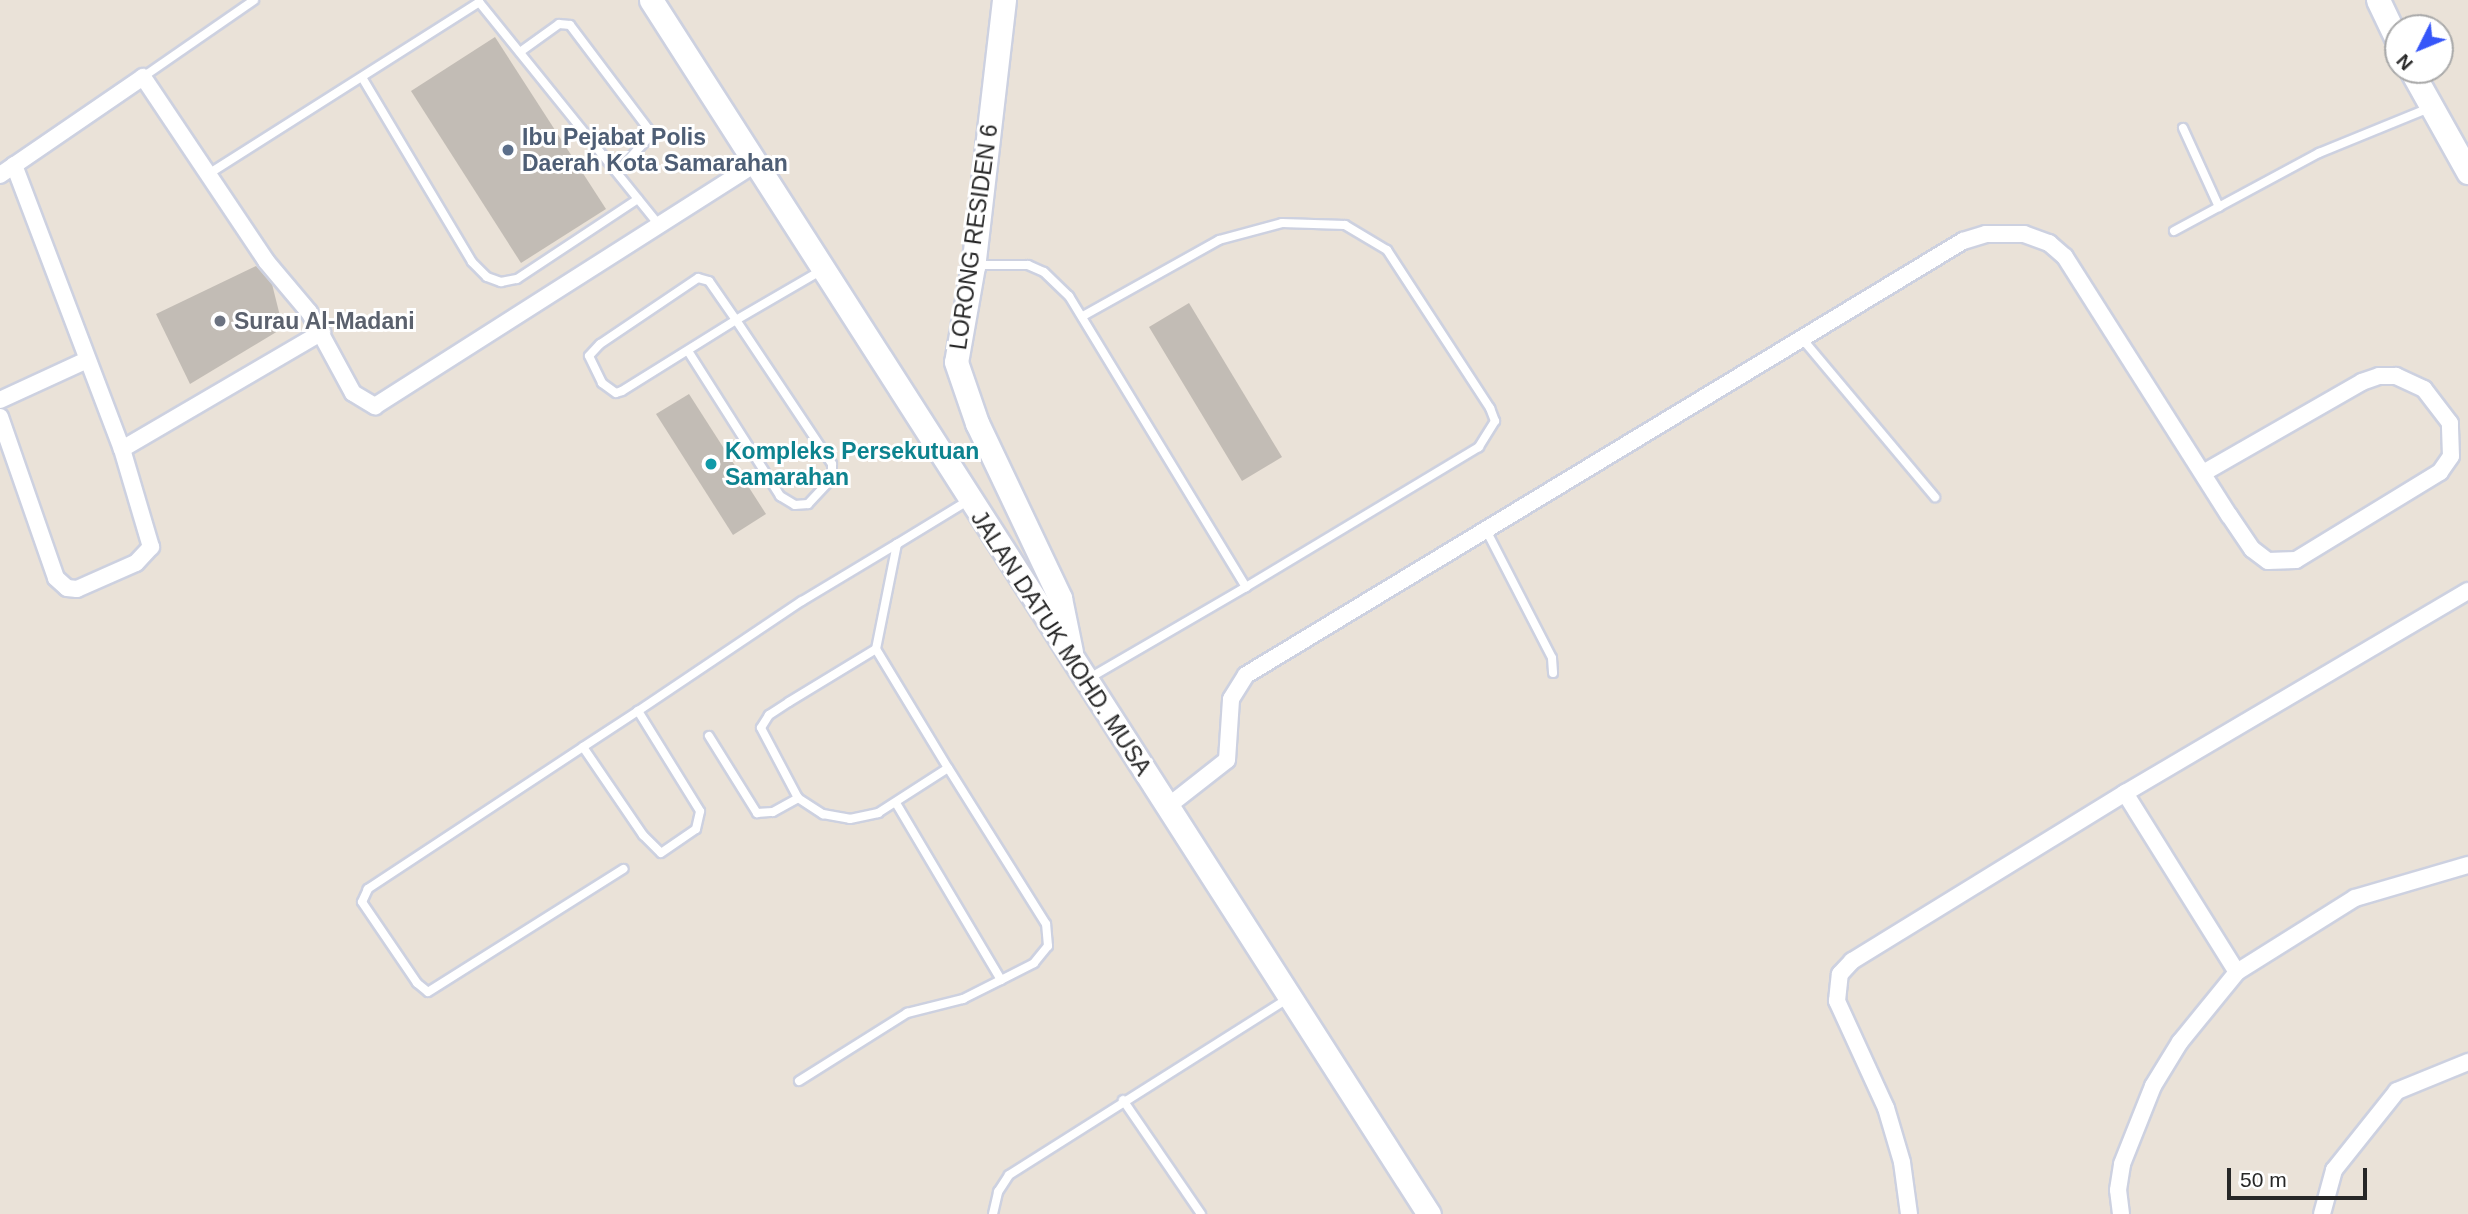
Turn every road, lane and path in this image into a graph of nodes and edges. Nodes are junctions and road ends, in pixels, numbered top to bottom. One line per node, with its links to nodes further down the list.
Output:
1 (254, 0): 6 (lane)
2 (650, 0): 11 (main road, JALAN DATUK MOHD. MUSA)
3 (1004, 0): 21 (main road, LORONG RESIDEN 6)
4 (479, 1): 5 (lane); 7 (lane)
5 (520, 52): 13 (lane); 13 (lane)
6 (143, 77): 12 (street); 15 (street)
7 (363, 79): 15 (lane); 17 (lane)
8 (2418, 84): 9 (main road)
9 (2429, 108): 14 (main road); 18 (lane)
10 (2183, 128): 18 (lane)
11 (756, 163): 19 (street); 22 (main road, JALAN DATUK MOHD. MUSA)
12 (14, 165): 16 (street); 28 (street)
13 (618, 170): 17 (lane)
14 (2468, 172)
15 (210, 173): 25 (street)
16 (0, 175)
17 (639, 199): 19 (lane)
18 (2219, 207): 20 (lane)
19 (661, 228): 25 (street)
20 (2174, 231)
21 (973, 265): 23 (lane); 40 (main road, LORONG RESIDEN 6)
22 (824, 269): 24 (lane); 34 (main road, JALAN DATUK MOHD. MUSA)
23 (1083, 316): 37 (lane); 37 (lane)
24 (736, 320): 27 (lane); 27 (lane); 27 (lane)
25 (321, 332): 31 (street)
26 (1804, 341): 32 (street); 33 (lane); 35 (street)
27 (688, 351)
28 (87, 360): 29 (street); 31 (street)
29 (0, 400)
30 (0, 417): 31 (street)
31 (122, 449)
32 (2203, 473): 32 (street)
33 (1935, 497)
34 (969, 500): 36 (lane); 40 (main road, JALAN DATUK MOHD. MUSA)
35 (1485, 528): 41 (lane); 50 (street)
36 (897, 544): 39 (lane); 43 (lane)
37 (1246, 587): 42 (lane)
38 (2468, 591): 47 (street)
39 (876, 649): 46 (lane); 48 (lane)
40 (1073, 661): 42 (main road, JALAN DATUK MOHD. MUSA)
41 (1553, 673)
42 (1086, 680): 50 (main road, JALAN DATUK MOHD. MUSA)
43 (638, 710): 45 (lane); 45 (lane)
44 (709, 736): 48 (lane)
45 (583, 747): 52 (lane)
46 (948, 768): 49 (lane); 54 (lane)
47 (2125, 793): 53 (street); 62 (street)
48 (798, 798): 49 (lane)
49 (896, 803): 54 (lane)
50 (1167, 807): 55 (main road, JALAN DATUK MOHD. MUSA)
51 (2468, 865): 53 (street)
52 (622, 869)
53 (2238, 972): 63 (street)
54 (1001, 980): 57 (lane)
55 (1289, 998): 58 (lane); 61 (main road, JALAN DATUK MOHD. MUSA)
56 (2468, 1062): 64 (street)
57 (799, 1081)
58 (1123, 1100): 59 (lane); 60 (lane)
59 (993, 1214)
60 (1201, 1214)
61 (1429, 1214)
62 (1909, 1214)
63 (2121, 1214)
64 (2322, 1214)

